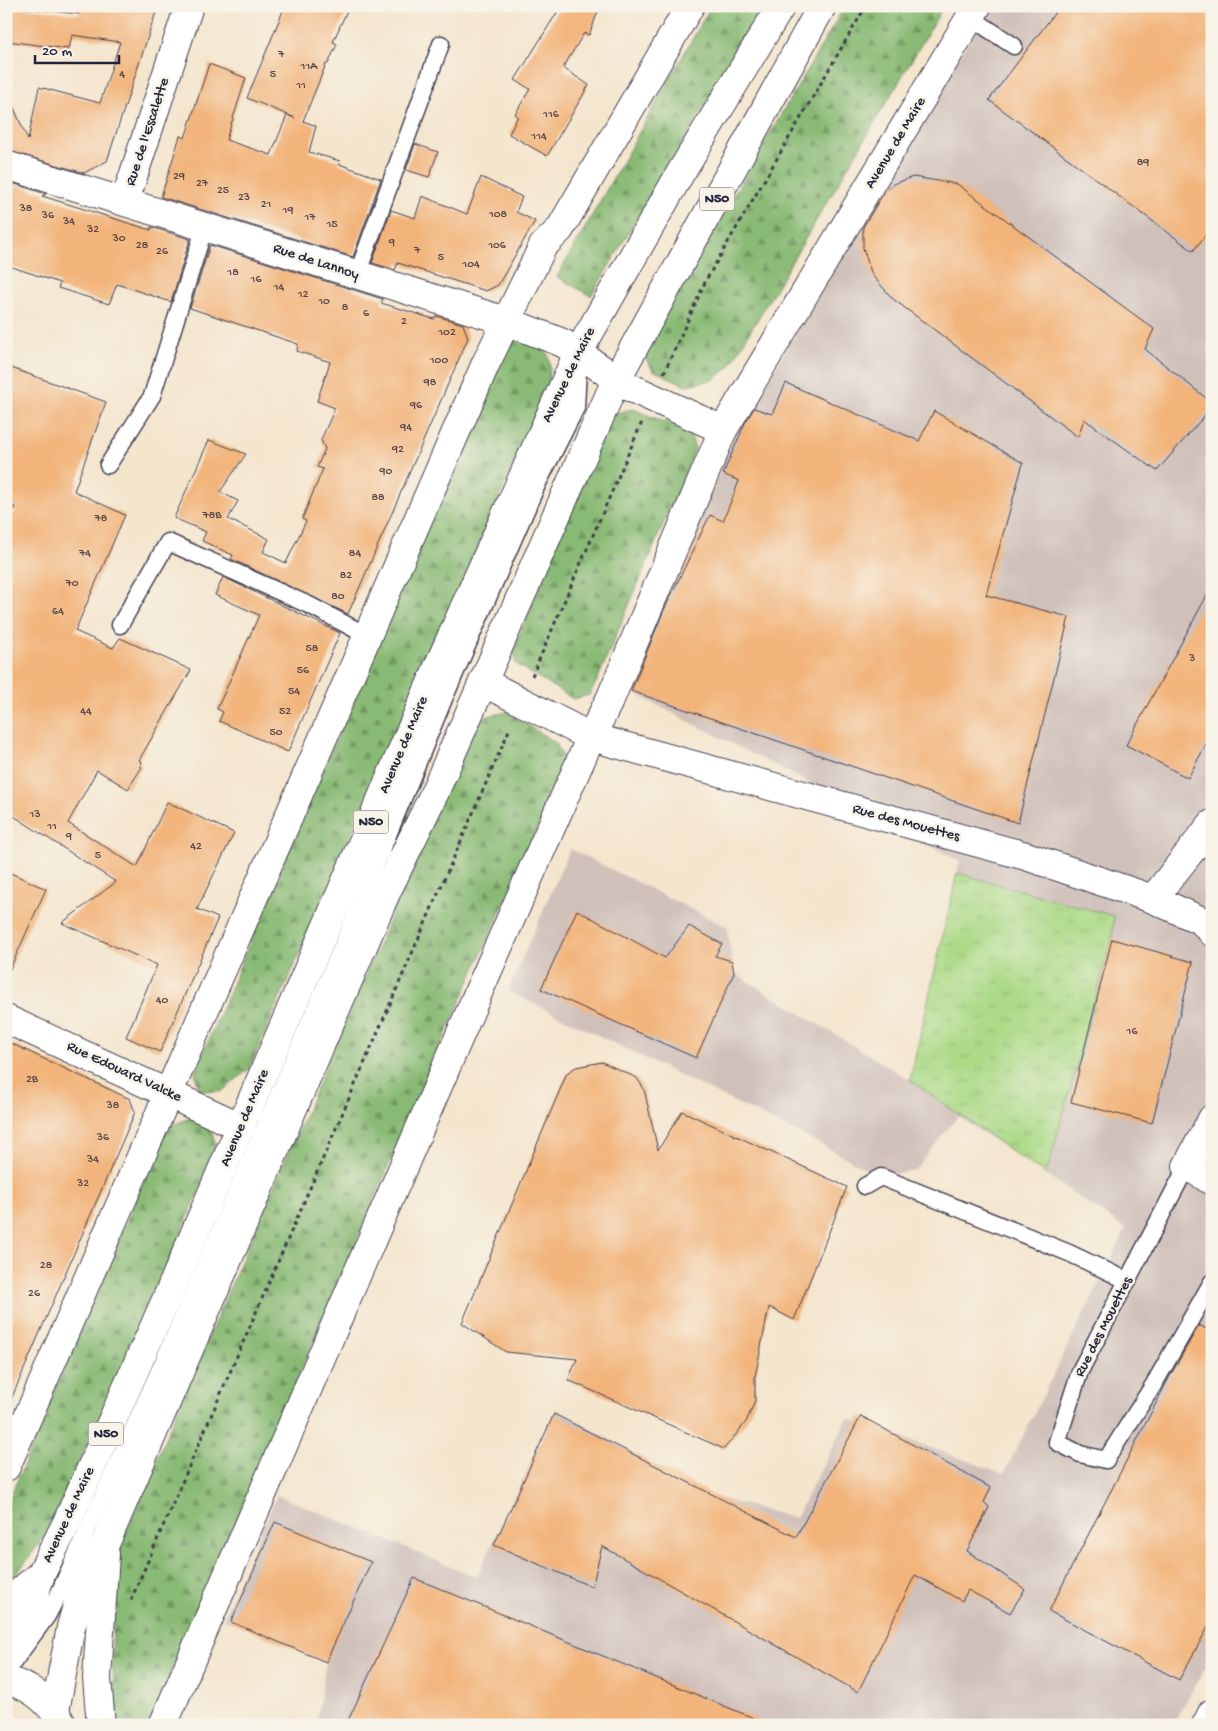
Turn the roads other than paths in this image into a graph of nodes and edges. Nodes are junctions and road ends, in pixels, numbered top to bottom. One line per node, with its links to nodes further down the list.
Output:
1 (190, 6): 9 (street, Rue de l'Escalette)
2 (690, 6): 12 (street)
3 (781, 6): 13 (street, Avenue de Maire / N50)
4 (822, 6): 14 (street, N50)
5 (973, 12): 7 (lane); 15 (street, Avenue de Maire)
6 (441, 44): 11 (lane)
7 (1014, 46)
8 (6, 165): 9 (street, Rue de Lannoy)
9 (125, 201): 10 (street, Rue de Lannoy)
10 (205, 226): 11 (street, Rue de Lannoy); 16 (lane)
11 (358, 275): 12 (street, Rue de Lannoy)
12 (506, 321): 13 (street, Rue de Lannoy); 18 (street)
13 (578, 353): 14 (street, Rue de Lannoy); 27 (street, Avenue de Maire / N50); 38 (lane)
14 (616, 380): 15 (street, Rue de Lannoy); 19 (street, N50)
15 (723, 430): 20 (street, Avenue de Maire)
16 (108, 465)
17 (120, 625): 18 (lane)
18 (368, 636): 25 (street)
19 (483, 682): 20 (street); 34 (street, N50)
20 (590, 737): 22 (street, Rue des Mouettes); 43 (street, Avenue de Maire)
21 (1212, 824): 22 (street)
22 (1153, 899): 23 (street, Rue des Mouettes)
23 (1212, 932)
24 (6, 1019): 25 (street, Rue Edouard Valcke)
25 (168, 1092): 27 (street, Rue Edouard Valcke); 33 (street)
26 (1212, 1119): 28 (street, Rue des Mouettes)
27 (241, 1127): 35 (street, Avenue de Maire / N50)
28 (1187, 1166): 29 (street); 31 (lane, Rue des Mouettes)
29 (1212, 1181)
30 (864, 1186): 31 (lane)
31 (1128, 1281): 32 (lane, Rue des Mouettes)
32 (1212, 1282)
33 (6, 1466)
34 (106, 1542): 41 (street, N50); 42 (street)
35 (41, 1574): 36 (street); 37 (street, Avenue de Maire / N50)
36 (6, 1604)
37 (6, 1640)
38 (6, 1672)
39 (6, 1681): 41 (street)
40 (1212, 1713): 44 (street)
41 (59, 1718)
42 (101, 1725)
43 (162, 1725)
44 (1206, 1725)

